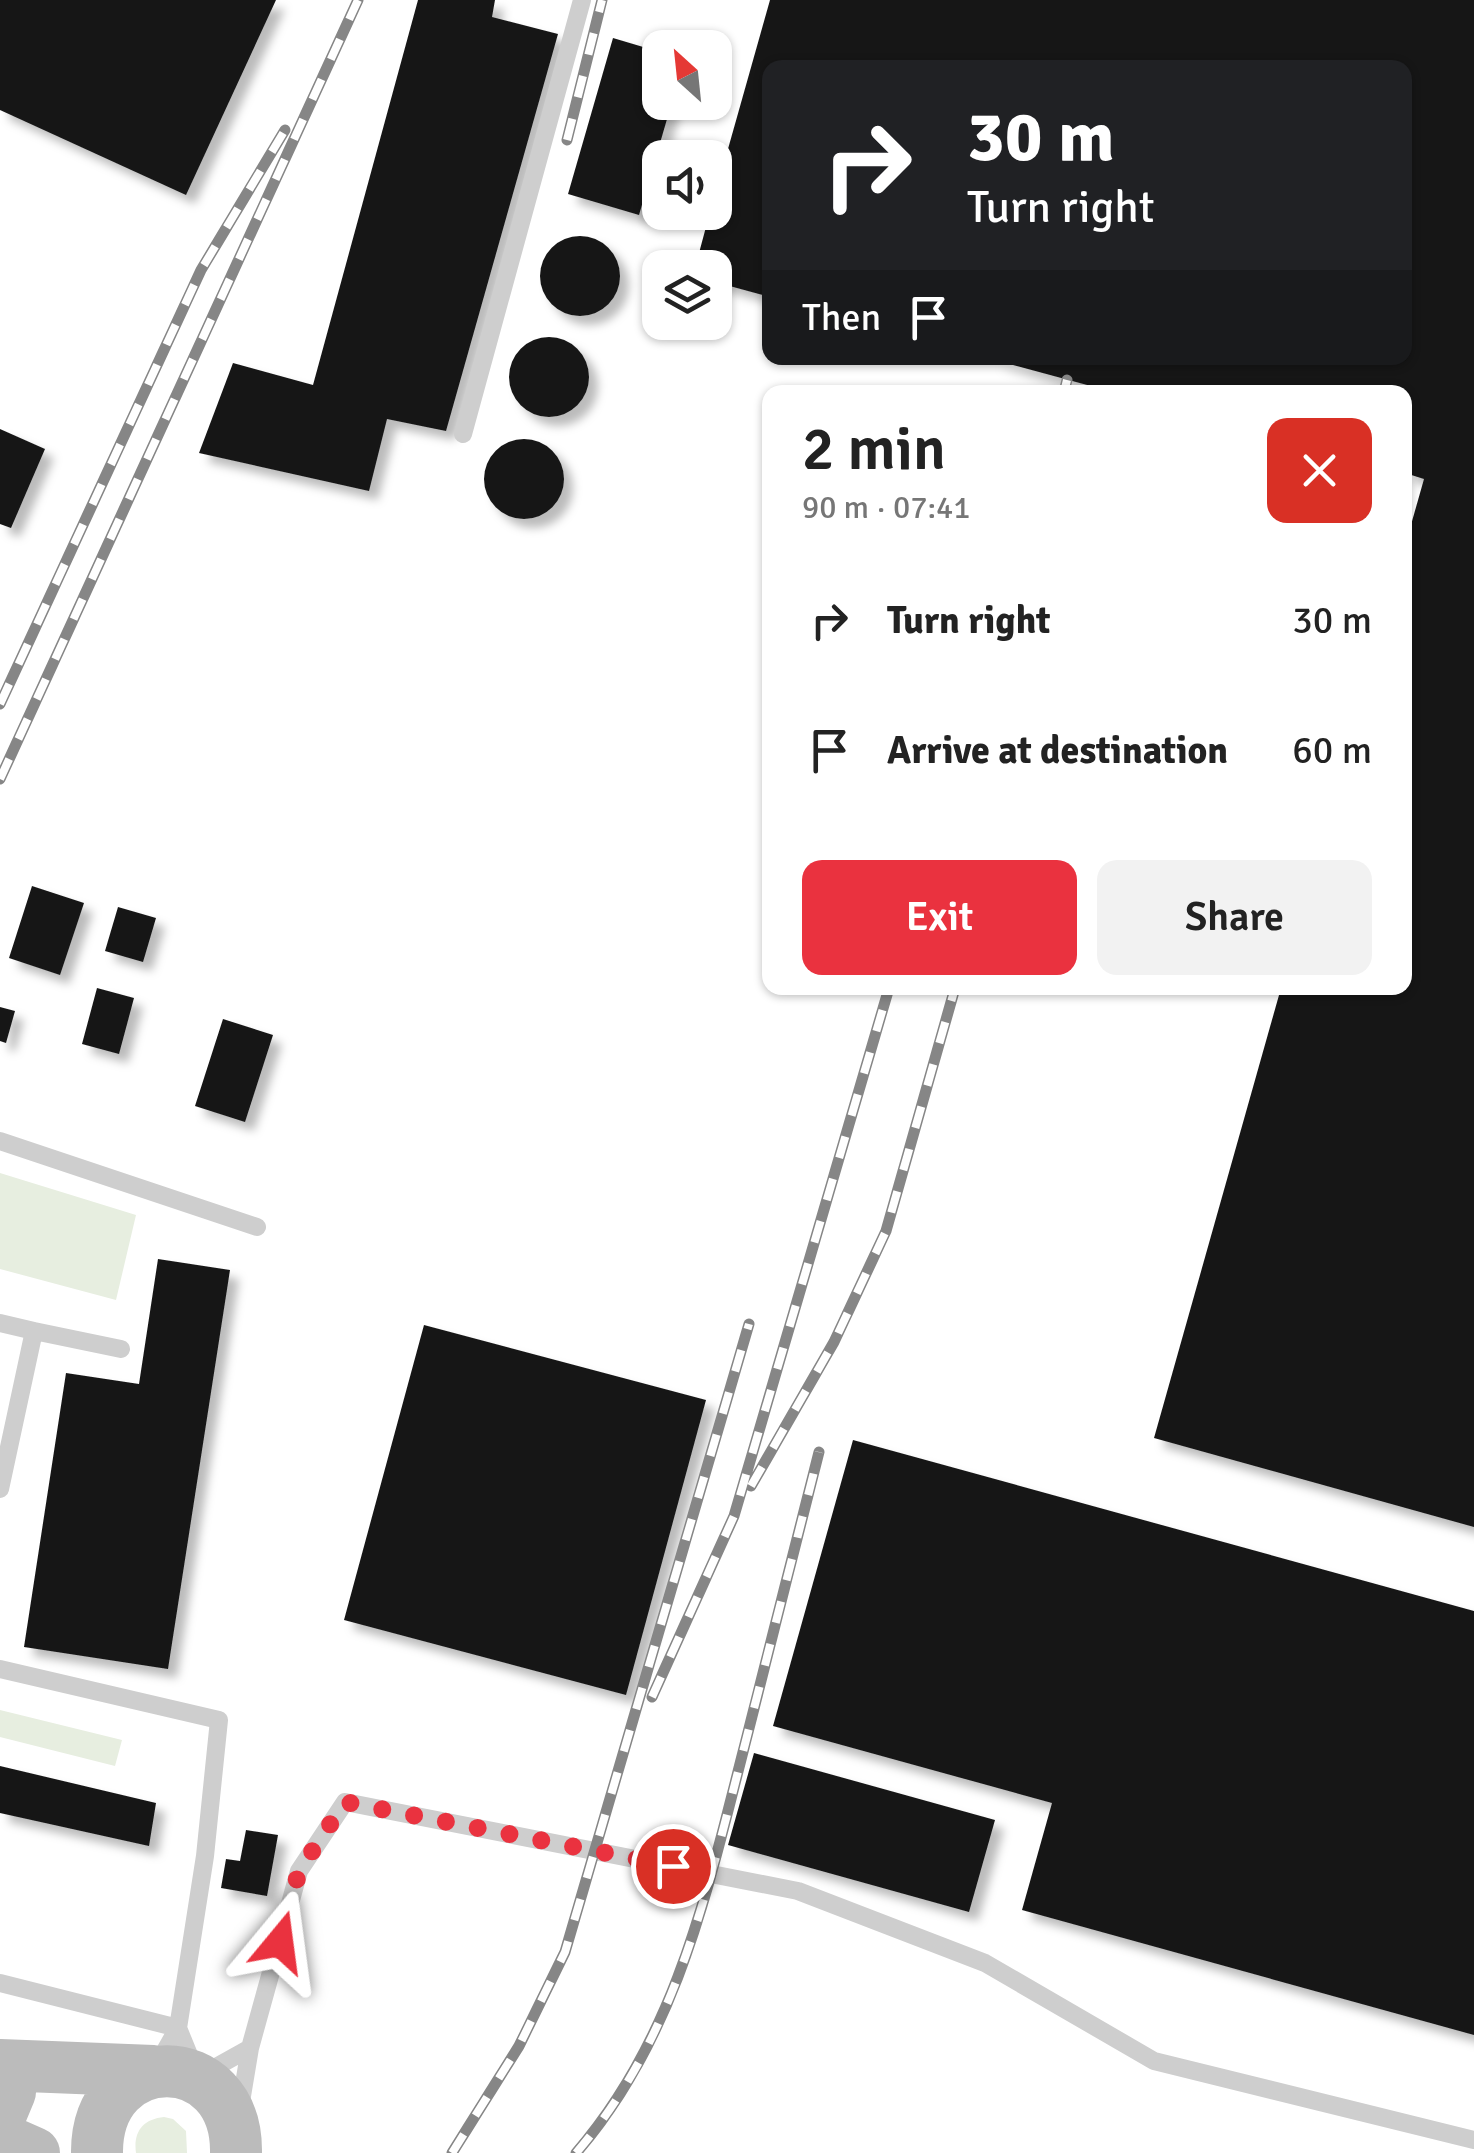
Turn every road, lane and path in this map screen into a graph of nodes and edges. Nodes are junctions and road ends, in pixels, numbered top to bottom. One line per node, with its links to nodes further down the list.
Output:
1 (582, 0): 2 (lane)
2 (463, 434)
3 (0, 1141): 4 (lane)
4 (257, 1226)
5 (0, 1323): 6 (lane)
6 (34, 1331): 7 (lane); 8 (lane)
7 (122, 1349)
8 (0, 1489)
9 (0, 1670): 12 (lane)
10 (0, 1982): 12 (lane)
11 (250, 2048): 12 (lane); 15 (lane); 16 (lane)
12 (176, 2059): 13 (street); 16 (street); 18 (street)
13 (1, 2082)
14 (0, 2138): 17 (street)
15 (1474, 2140)
16 (236, 2142)
17 (34, 2153)
18 (97, 2153)

